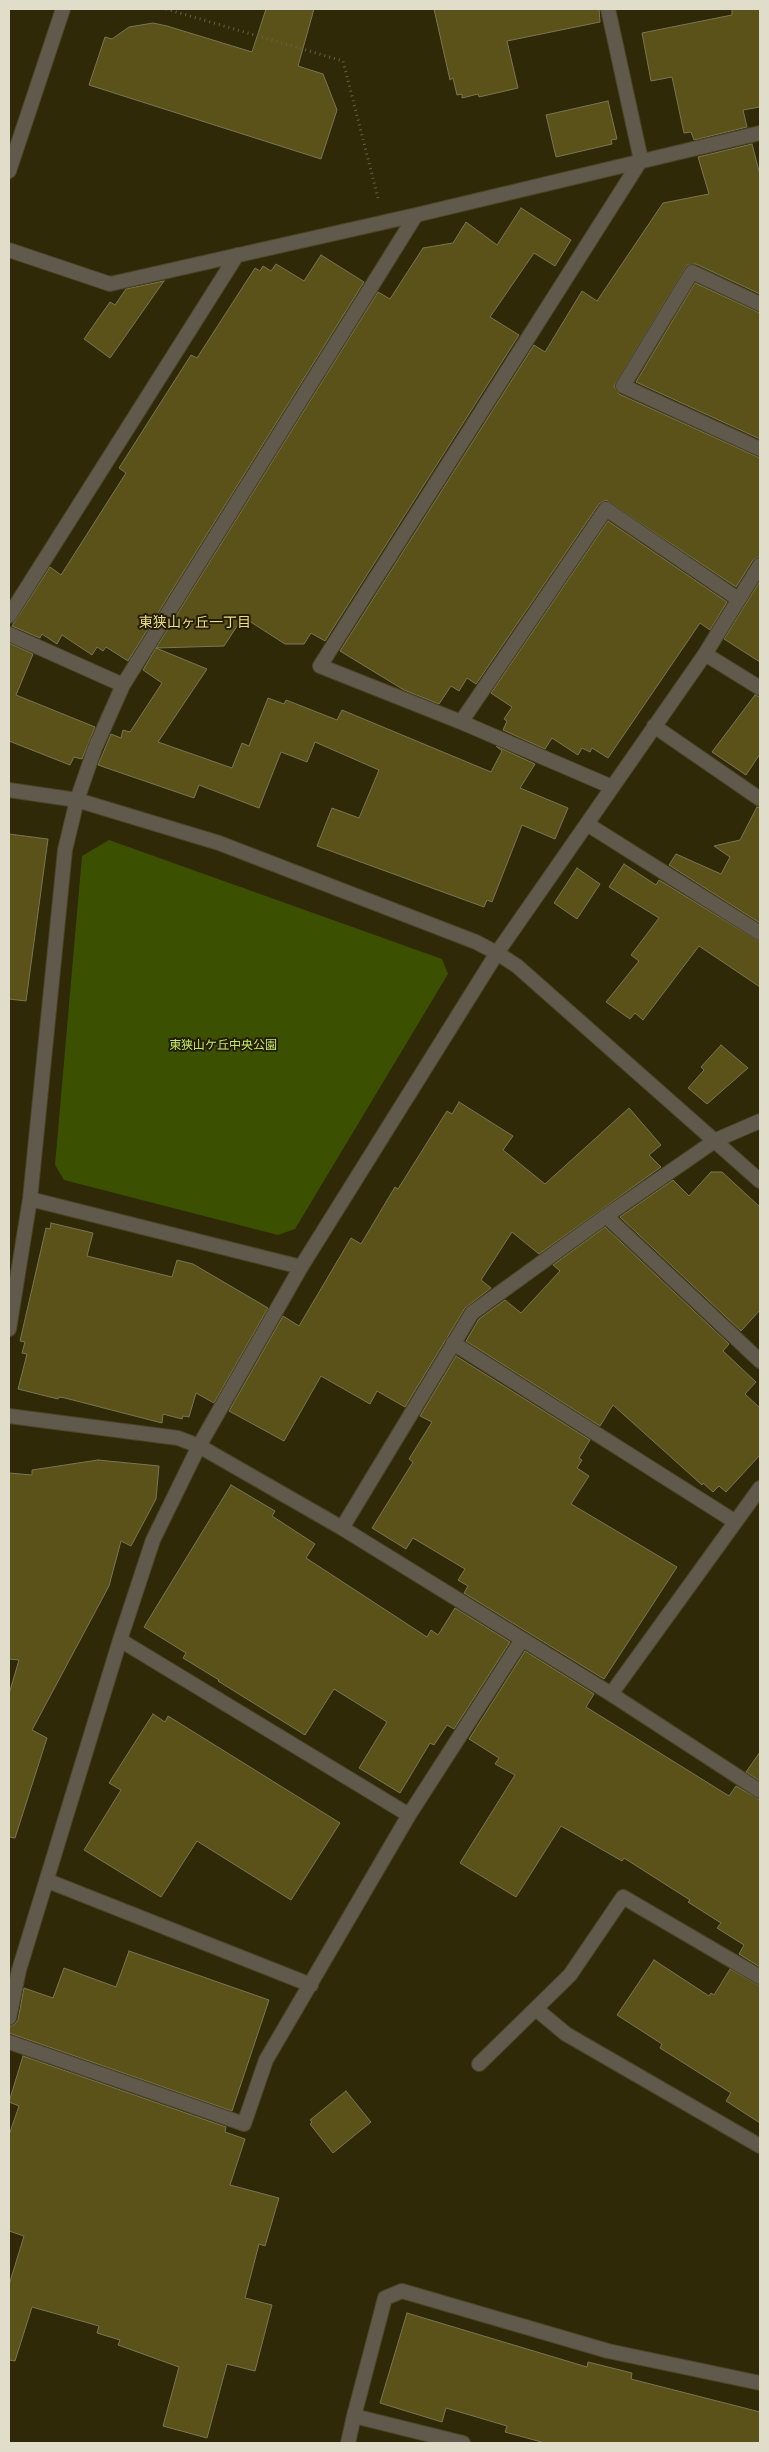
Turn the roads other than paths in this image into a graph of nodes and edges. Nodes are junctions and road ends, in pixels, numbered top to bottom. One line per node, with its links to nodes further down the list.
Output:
1 (63, 9): 5 (street)
2 (608, 9): 4 (street)
3 (760, 133): 4 (street)
4 (641, 160): 6 (street); 18 (street)
5 (9, 171)
6 (416, 215): 8 (street); 16 (street)
7 (9, 250): 8 (street)
8 (237, 255): 13 (street)
9 (760, 304): 10 (street)
10 (760, 449)
11 (760, 565): 12 (street)
12 (738, 599): 15 (street); 18 (street)
13 (9, 616)
14 (9, 634): 16 (street)
15 (705, 654): 17 (street); 19 (street)
16 (124, 686): 23 (street)
17 (760, 688)
18 (461, 722): 20 (street)
19 (654, 726): 20 (street); 22 (street)
20 (612, 787): 24 (street)
21 (9, 790): 23 (street)
22 (760, 799)
23 (77, 800): 26 (street); 30 (street)
24 (587, 824): 25 (street); 26 (street)
25 (760, 933)
26 (497, 953): 28 (street); 32 (street)
27 (760, 1121): 28 (street)
28 (716, 1140): 29 (street); 31 (street)
29 (760, 1181)
30 (30, 1199): 32 (street); 33 (street)
31 (606, 1216): 34 (street); 35 (street)
32 (302, 1267): 37 (street)
33 (9, 1329)
34 (453, 1343): 39 (street); 40 (street)
35 (760, 1361)
36 (9, 1416): 37 (street)
37 (199, 1446): 40 (street); 41 (street)
38 (760, 1488): 39 (street)
39 (734, 1521): 43 (street)
40 (342, 1528): 42 (street)
41 (120, 1640): 45 (street); 46 (street)
42 (521, 1641): 43 (street); 45 (street)
43 (611, 1694): 44 (street)
44 (760, 1791)
45 (409, 1815): 49 (street)
46 (48, 1881): 47 (street); 49 (street)
47 (14, 1969): 51 (street)
48 (760, 1977): 50 (street)
49 (311, 1985): 52 (street)
50 (536, 2009): 53 (street); 54 (street)
51 (9, 2018)
52 (9, 2042)
53 (479, 2064)
54 (760, 2146)
55 (760, 2383): 56 (street)
56 (354, 2416): 57 (street); 58 (street)
57 (348, 2443)
58 (463, 2443)

